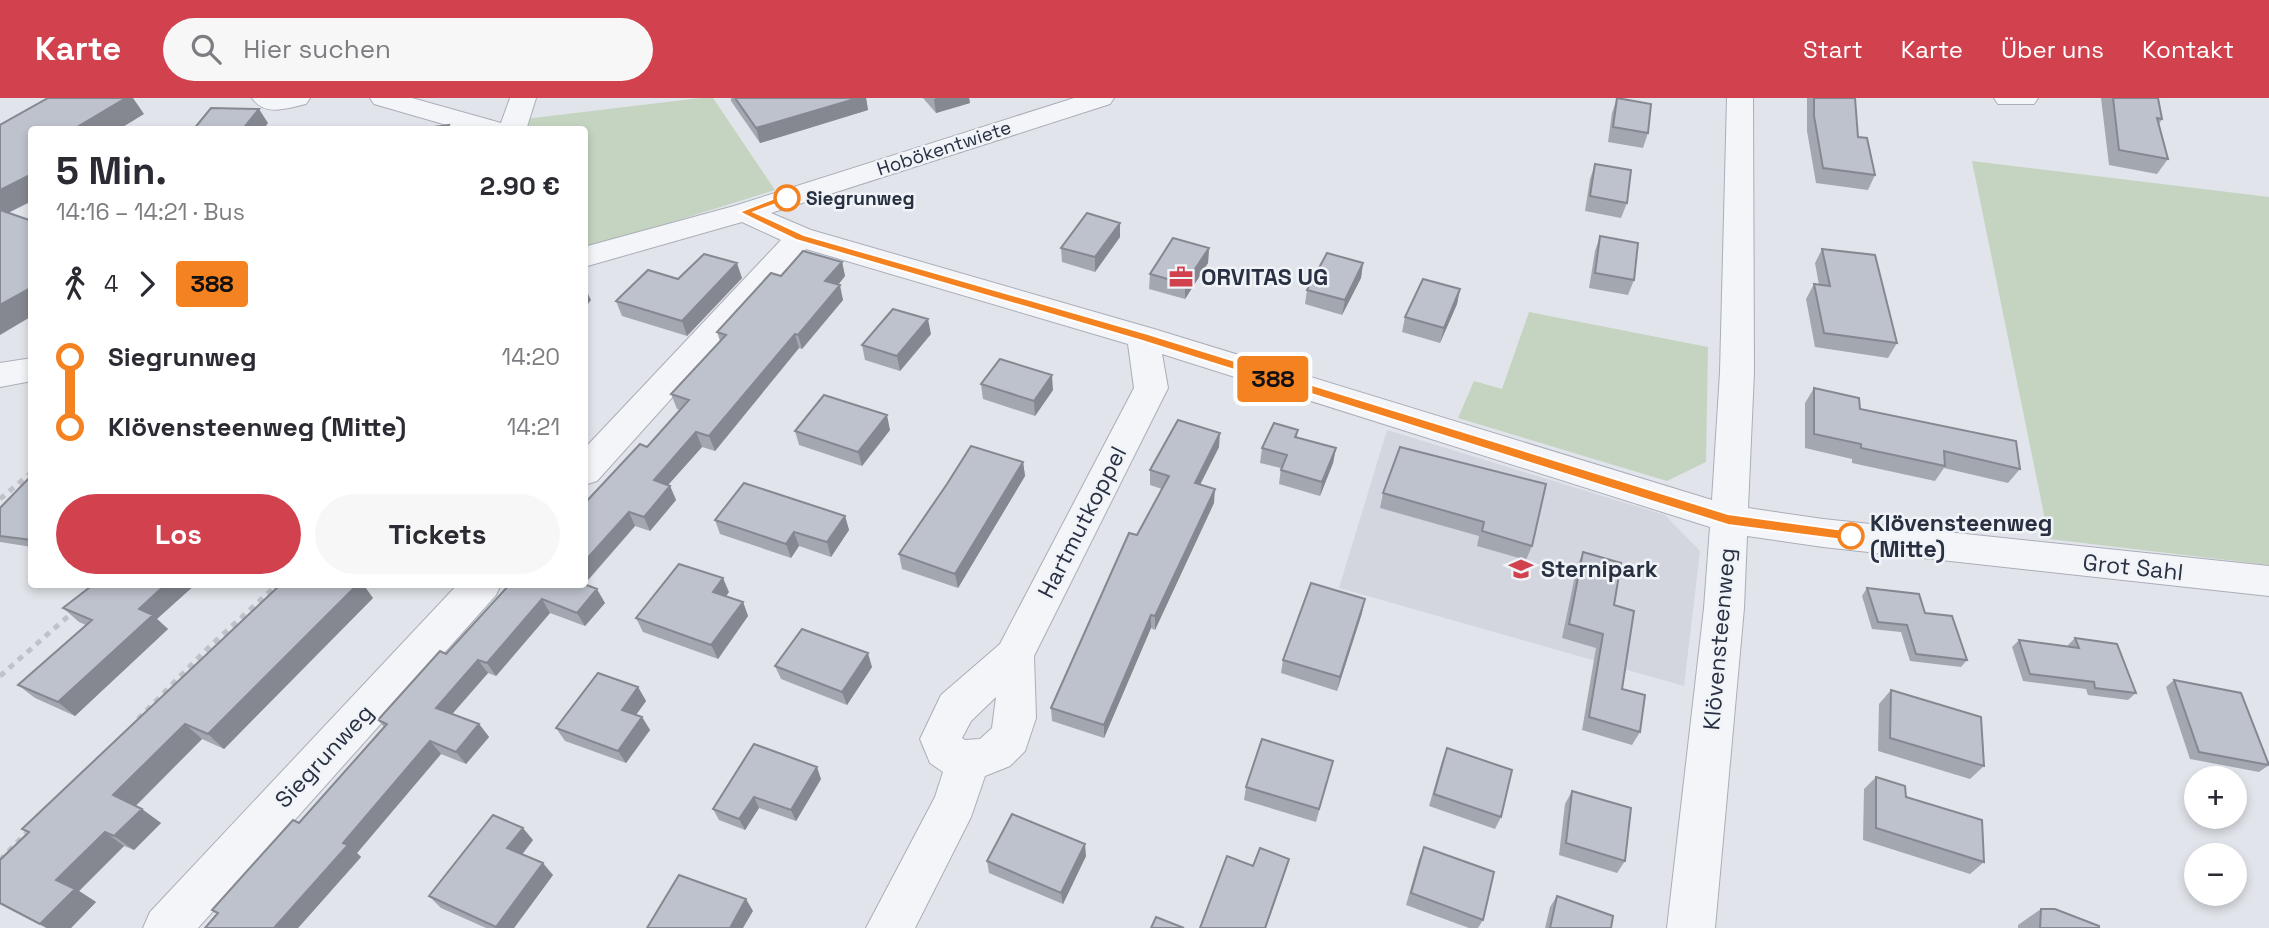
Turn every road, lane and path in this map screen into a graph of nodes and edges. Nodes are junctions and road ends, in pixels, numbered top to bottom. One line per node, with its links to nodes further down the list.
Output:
1 (265, 98): 2 (street)
2 (297, 98)
3 (383, 98): 9 (street)
4 (523, 98): 10 (street)
5 (1101, 98): 11 (street, Hobökentwiete)
6 (1740, 98): 22 (street, Klövensteenweg)
7 (2007, 98): 8 (street)
8 (2025, 98)
9 (482, 126)
10 (513, 126)
11 (744, 212): 12 (street, Grot Sahl); 13 (street, Hobökentwiete)
12 (800, 237): 14 (street, Grot Sahl); 19 (street)
13 (588, 256)
14 (1143, 337): 15 (street, Grot Sahl); 18 (street)
15 (1210, 359): 18 (street); 22 (street, Grot Sahl)
16 (28, 370): 17 (street)
17 (0, 375)
18 (1151, 388): 32 (street, Hartmutkoppel)
19 (588, 468)
20 (28, 475): 21 (path)
21 (0, 499)
22 (1728, 519): 23 (street, Grot Sahl); 33 (street, Klövensteenweg)
23 (2269, 581)
24 (274, 588): 28 (path)
25 (478, 588): 31 (street, Siegrunweg)
26 (83, 603): 27 (path)
27 (0, 676)
28 (133, 724)
29 (38, 821): 30 (path)
30 (0, 860)
31 (167, 928)
32 (890, 928)
33 (1691, 928)

